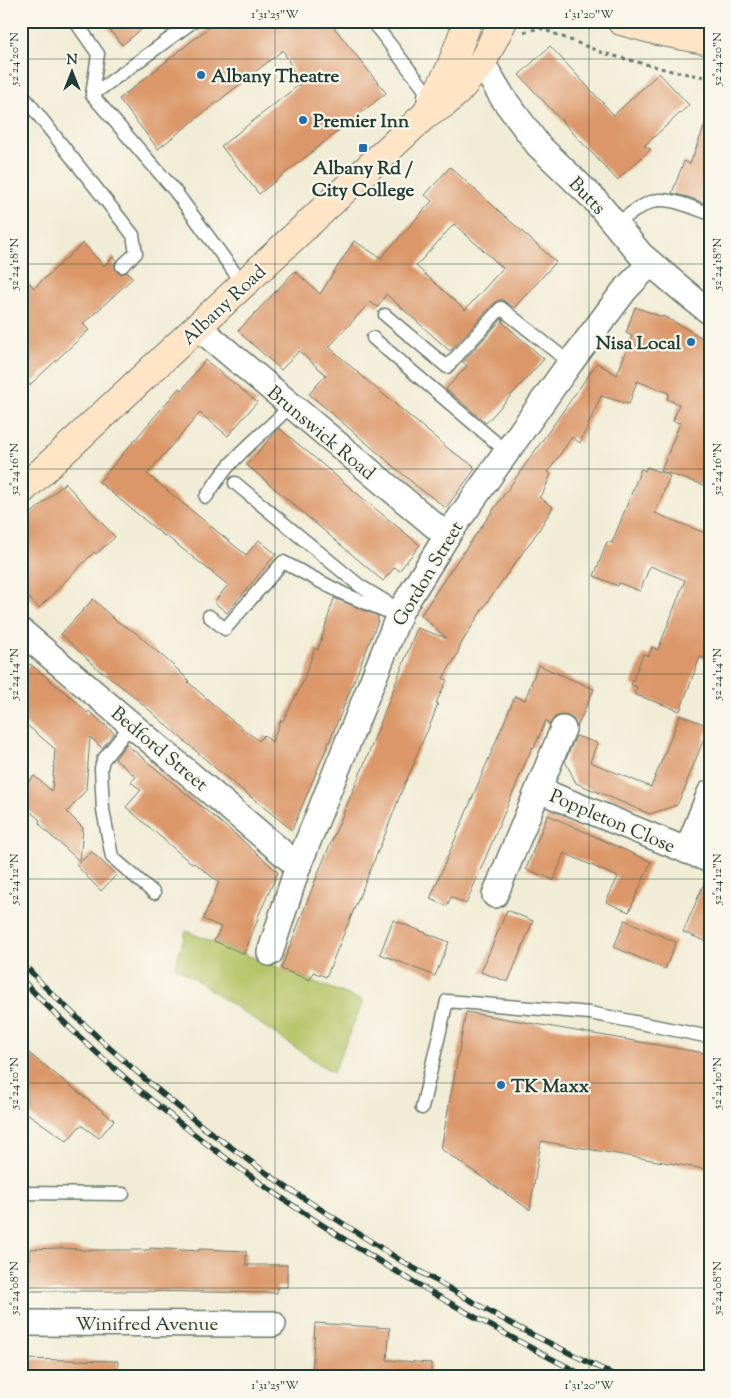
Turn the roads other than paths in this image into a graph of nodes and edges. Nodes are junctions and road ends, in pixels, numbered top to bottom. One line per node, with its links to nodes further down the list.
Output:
1 (75, 21): 10 (lane)
2 (194, 21): 10 (lane)
3 (372, 21): 11 (lane)
4 (468, 21): 11 (street, Albany Road)
5 (621, 21): 7 (street)
6 (503, 23): 8 (street, Albany Road)
7 (710, 41)
8 (482, 63): 11 (street, Albany Road); 13 (street, Butts)
9 (21, 94): 15 (lane)
10 (92, 95): 16 (lane)
11 (423, 118): 16 (street, Albany Road)
12 (710, 214): 13 (lane)
13 (615, 225): 14 (street, Butts)
14 (650, 265): 17 (street, Butts); 21 (street, Gordon Street)
15 (122, 266)
16 (243, 284): 19 (street, Albany Road)
17 (710, 312)
18 (386, 315): 21 (lane)
19 (198, 327): 22 (street, Brunswick Road); 25 (street, Albany Road)
20 (373, 338): 23 (lane)
21 (570, 363): 23 (street, Gordon Street)
22 (291, 405): 26 (lane); 27 (street, Brunswick Road)
23 (507, 452): 27 (street, Gordon Street)
24 (235, 482): 28 (lane)
25 (21, 491)
26 (206, 497)
27 (447, 536): 28 (street, Gordon Street)
28 (400, 613): 29 (lane); 37 (street, Gordon Street)
29 (209, 616)
30 (21, 631): 31 (street, Bedford Street)
31 (132, 724): 37 (street, Bedford Street); 38 (lane)
32 (564, 729): 33 (street, Poppleton Close)
33 (539, 790): 35 (street, Poppleton Close); 39 (street, Poppleton Close)
34 (710, 793): 35 (street, Poppleton Close)
35 (687, 851): 36 (street, Poppleton Close)
36 (710, 860)
37 (298, 866): 40 (street, Gordon Street)
38 (154, 893)
39 (495, 895)
40 (270, 953)
41 (710, 1037): 42 (lane)
42 (422, 1108)
43 (21, 1193): 44 (lane)
44 (123, 1194)
45 (21, 1323): 46 (street, Winifred Avenue)
46 (273, 1324)

